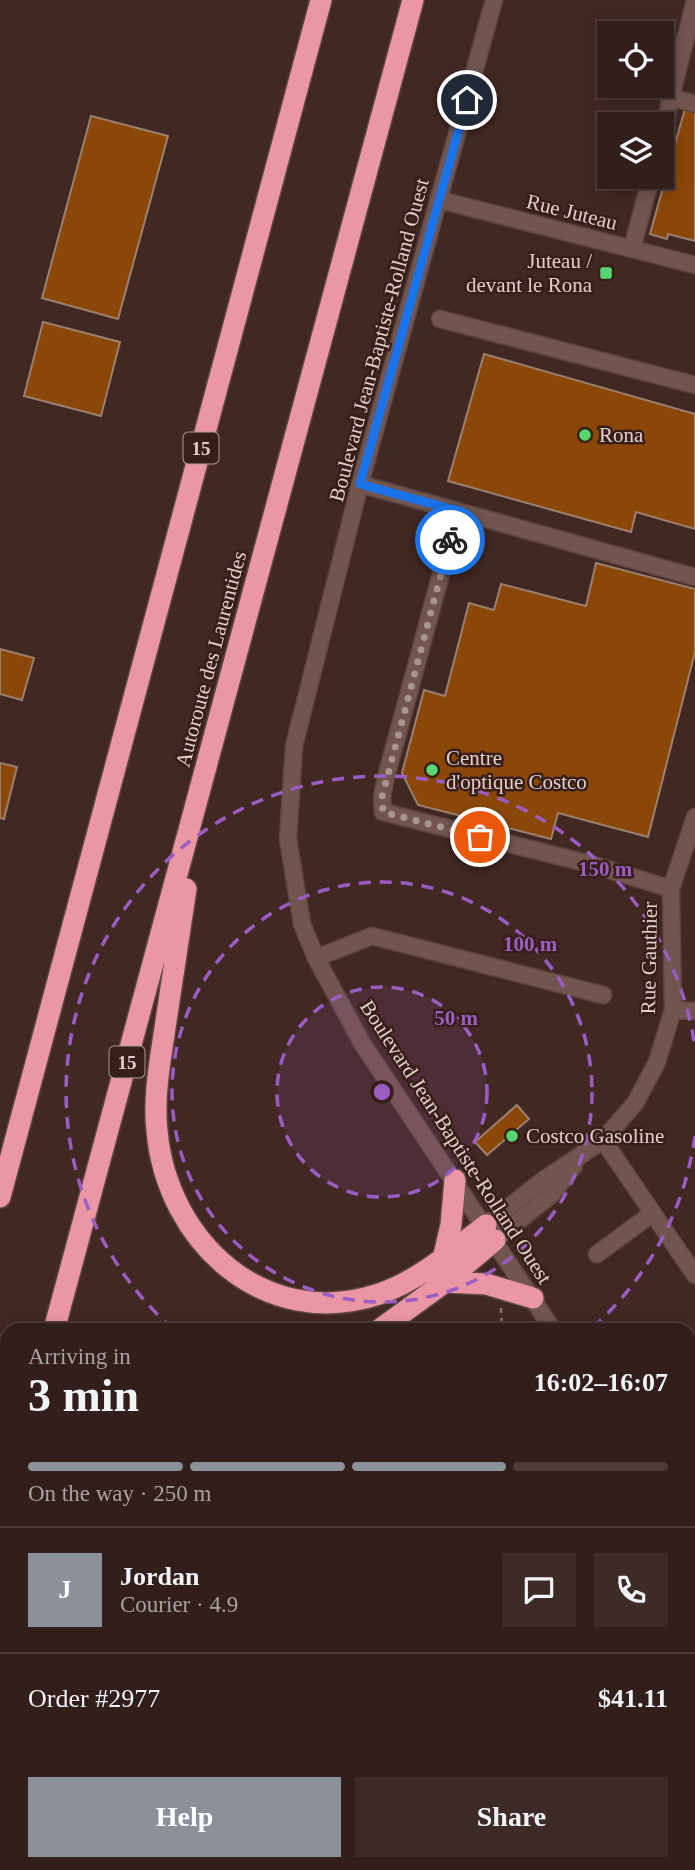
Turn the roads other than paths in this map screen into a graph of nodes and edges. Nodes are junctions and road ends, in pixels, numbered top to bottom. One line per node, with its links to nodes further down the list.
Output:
1 (321, 0): 26 (highway, 15)
2 (413, 0): 17 (highway, Autoroute des Laurentides / 15)
3 (494, 0): 9 (street, Boulevard Jean-Baptiste-Rolland Ouest)
4 (695, 0): 5 (street)
5 (674, 85)
6 (674, 98): 7 (street)
7 (695, 104)
8 (648, 189): 10 (street)
9 (440, 200): 10 (street, Rue Juteau); 14 (street, Boulevard Jean-Baptiste-Rolland Ouest)
10 (632, 249): 11 (street, Rue Juteau)
11 (695, 265)
12 (440, 319): 13 (street)
13 (695, 385)
14 (360, 484): 15 (street); 20 (street, Boulevard Jean-Baptiste-Rolland Ouest)
15 (458, 511): 16 (street); 19 (street)
16 (695, 577)
17 (200, 793): 31 (highway); 35 (highway, Autoroute des Laurentides / 15)
18 (695, 817): 19 (street, Rue Gauthier)
19 (671, 889): 22 (street, Rue Gauthier)
20 (316, 958): 21 (street); 25 (street, Boulevard Jean-Baptiste-Rolland Ouest)
21 (603, 995)
22 (673, 1010): 23 (street); 24 (street, Rue Gauthier)
23 (695, 1011)
24 (603, 1140): 28 (street); 29 (street, Rue Gauthier)
25 (455, 1180): 29 (street, Boulevard Jean-Baptiste-Rolland Ouest); 31 (highway)
26 (3, 1183): 27 (highway, 15)
27 (0, 1197)
28 (653, 1213): 30 (street); 32 (street)
29 (490, 1232): 31 (highway); 33 (highway); 34 (street, Boulevard Jean-Baptiste-Rolland Ouest)
30 (597, 1254)
31 (444, 1255)
32 (695, 1275)
33 (445, 1282): 34 (highway); 36 (highway)
34 (533, 1298): 37 (street, Boulevard Jean-Baptiste-Rolland Ouest)
35 (56, 1323)
36 (389, 1323)
37 (549, 1323)

